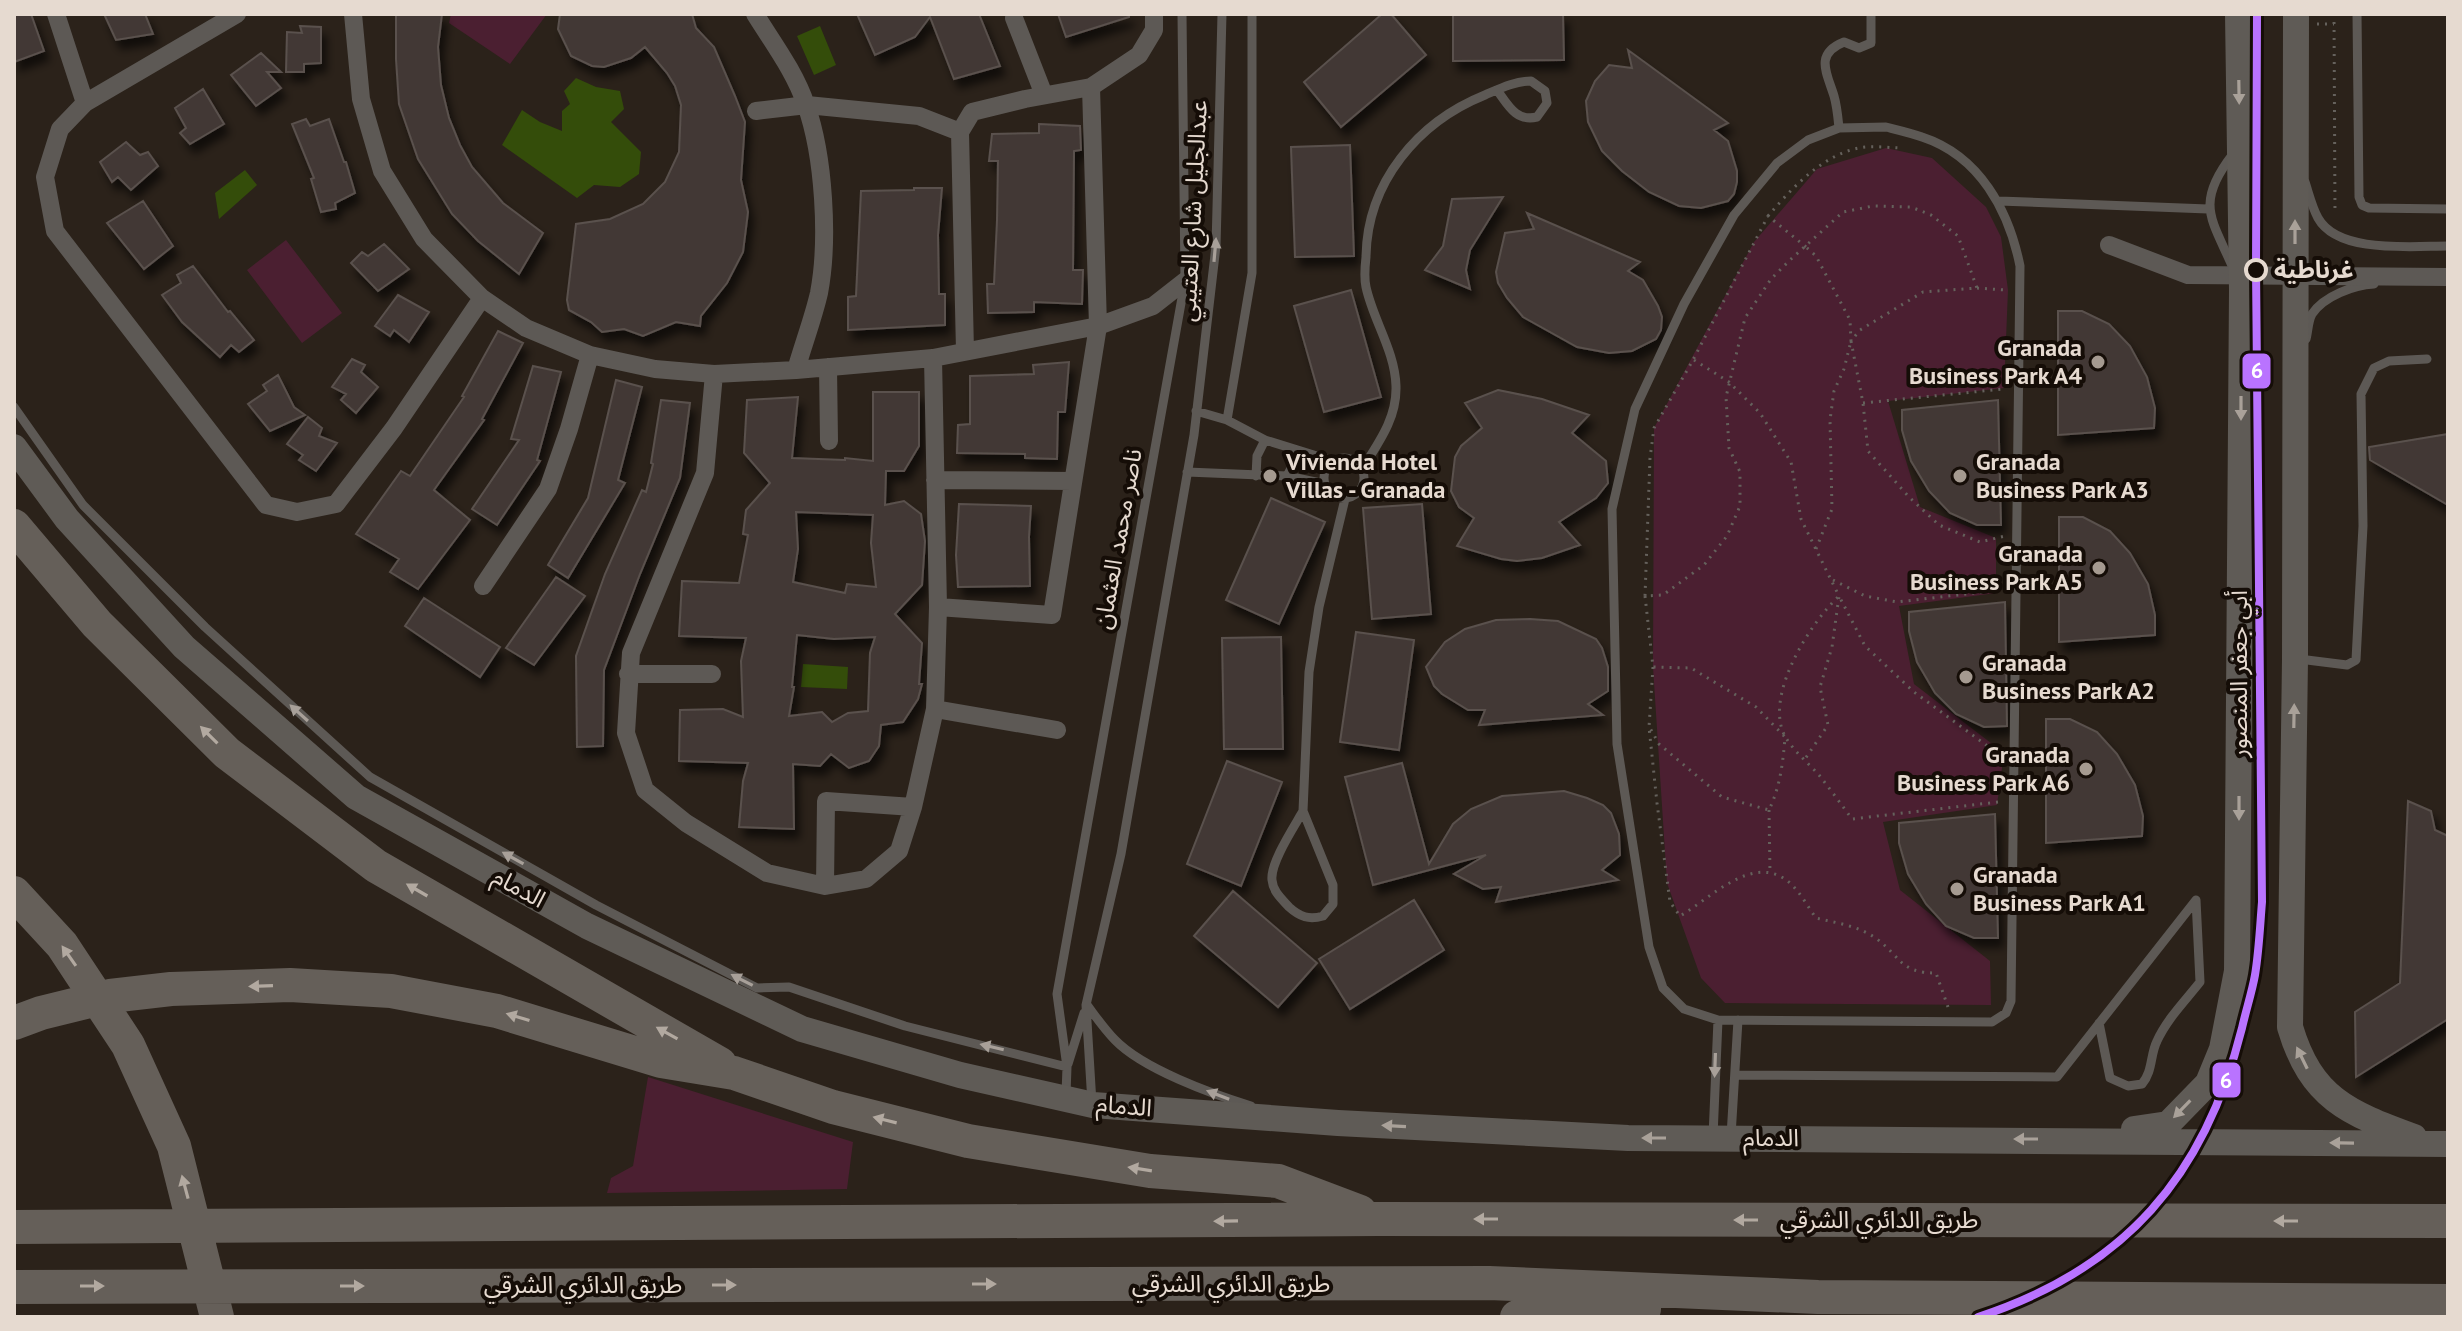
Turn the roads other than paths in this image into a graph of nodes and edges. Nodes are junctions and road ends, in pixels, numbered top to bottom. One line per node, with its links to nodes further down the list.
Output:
1 (56, 14): 17 (street)
2 (237, 14): 17 (street)
3 (353, 14): 33 (street)
4 (755, 14): 18 (street)
5 (1154, 14): 14 (street)
6 (1182, 14): 30 (lane, ناصر محمد العثمان)
7 (1222, 14): 44 (lane, عبدالجليل شارع العتيبي, one-way to 7)
8 (1252, 14): 45 (lane)
9 (1871, 14): 20 (lane)
10 (2238, 14): 22 (street, أبي جعفر المنصور, one-way to 22)
11 (2357, 14): 26 (lane)
12 (1014, 18): 16 (street)
13 (2302, 19): 23 (street)
14 (1091, 87): 16 (street); 34 (street)
15 (1497, 90): 15 (lane); 51 (lane)
16 (1044, 95): 21 (street)
17 (85, 103): 33 (street)
18 (807, 105): 19 (street); 21 (street); 40 (street)
19 (756, 111)
20 (1839, 128): 24 (lane); 72 (lane)
21 (960, 132): 35 (street)
22 (2240, 145): 25 (lane); 32 (street, أبي جعفر المنصور)
23 (2295, 157): 28 (lane); 42 (street, one-way to 23)
24 (1999, 201): 25 (lane); 73 (lane)
25 (2208, 209): 32 (lane)
26 (2448, 209)
27 (2109, 245): 29 (street)
28 (2448, 246)
29 (2448, 277)
30 (1185, 281): 34 (street); 76 (lane, ناصر محمد العثمان)
31 (2448, 284): 42 (lane)
32 (2242, 290): 83 (street, أبي جعفر المنصور, one-way to 83)
33 (482, 298): 36 (street)
34 (1098, 326): 35 (street); 56 (street)
35 (965, 351): 37 (street)
36 (590, 355): 41 (street); 60 (street)
37 (933, 358): 39 (street); 55 (street)
38 (2427, 359): 62 (lane)
39 (828, 367): 40 (street); 47 (street)
40 (796, 370): 41 (street)
41 (714, 374): 63 (street)
42 (2295, 378): 62 (street)
43 (14, 407): 76 (lane, الدمام, one-way to 43)
44 (1196, 411): 45 (lane); 52 (lane, عبدالجليل شارع العتيبي)
45 (1227, 420): 46 (lane)
46 (1265, 440): 49 (lane); 53 (lane)
47 (829, 441)
48 (14, 447): 79 (street, الدمام)
49 (1295, 450): 50 (lane); 54 (lane)
50 (1333, 461): 51 (lane); 57 (lane)
51 (1362, 469): 58 (lane)
52 (1187, 472): 53 (lane); 71 (lane, عبدالجليل شارع العتيبي)
53 (1256, 476): 54 (lane)
54 (1287, 476): 57 (lane)
55 (935, 480): 56 (street); 61 (street)
56 (1073, 481): 61 (street)
57 (1325, 484): 58 (lane)
58 (1345, 499): 68 (lane)
59 (14, 526): 77 (highway, one-way to 59)
60 (483, 586)
61 (938, 607): 65 (street)
62 (2295, 659): 84 (street, one-way to 62)
63 (628, 674): 64 (street); 69 (street)
64 (712, 674)
65 (935, 709): 66 (street); 67 (street)
66 (1057, 730)
67 (913, 807): 69 (street); 69 (street)
68 (1303, 811): 68 (lane)
69 (825, 886)
70 (14, 893): 91 (highway, one-way to 70)
71 (1086, 1005): 76 (lane); 80 (lane); 81 (lane, one-way to 71)
72 (1718, 1020): 73 (lane); 82 (lane, one-way to 82)
73 (1738, 1020): 78 (lane)
74 (14, 1023): 77 (highway, one-way to 74)
75 (2099, 1023): 75 (lane); 78 (lane)
76 (1067, 1067): 79 (lane)
77 (734, 1073): 85 (highway, one-way to 77)
78 (1738, 1074): 82 (lane)
79 (1066, 1100): 80 (street, الدمام)
80 (1093, 1105): 81 (street, الدمام)
81 (1293, 1118): 82 (street, الدمام, one-way to 81)
82 (1722, 1138): 83 (street, الدمام, one-way to 82)
83 (2075, 1139): 84 (street, الدمام, one-way to 83)
84 (2440, 1144)
85 (1379, 1219): 86 (highway, طريق الدائري الشرقي, one-way to 85); 87 (highway, طريق الدائري الشرقي, one-way to 87)
86 (2448, 1221)
87 (14, 1227)
88 (14, 1287): 89 (highway, طريق الدائري الشرقي, one-way to 89)
89 (1818, 1297): 90 (highway, طريق الدائري الشرقي); 92 (highway)
90 (2448, 1301)
91 (217, 1317)
92 (1517, 1317)

